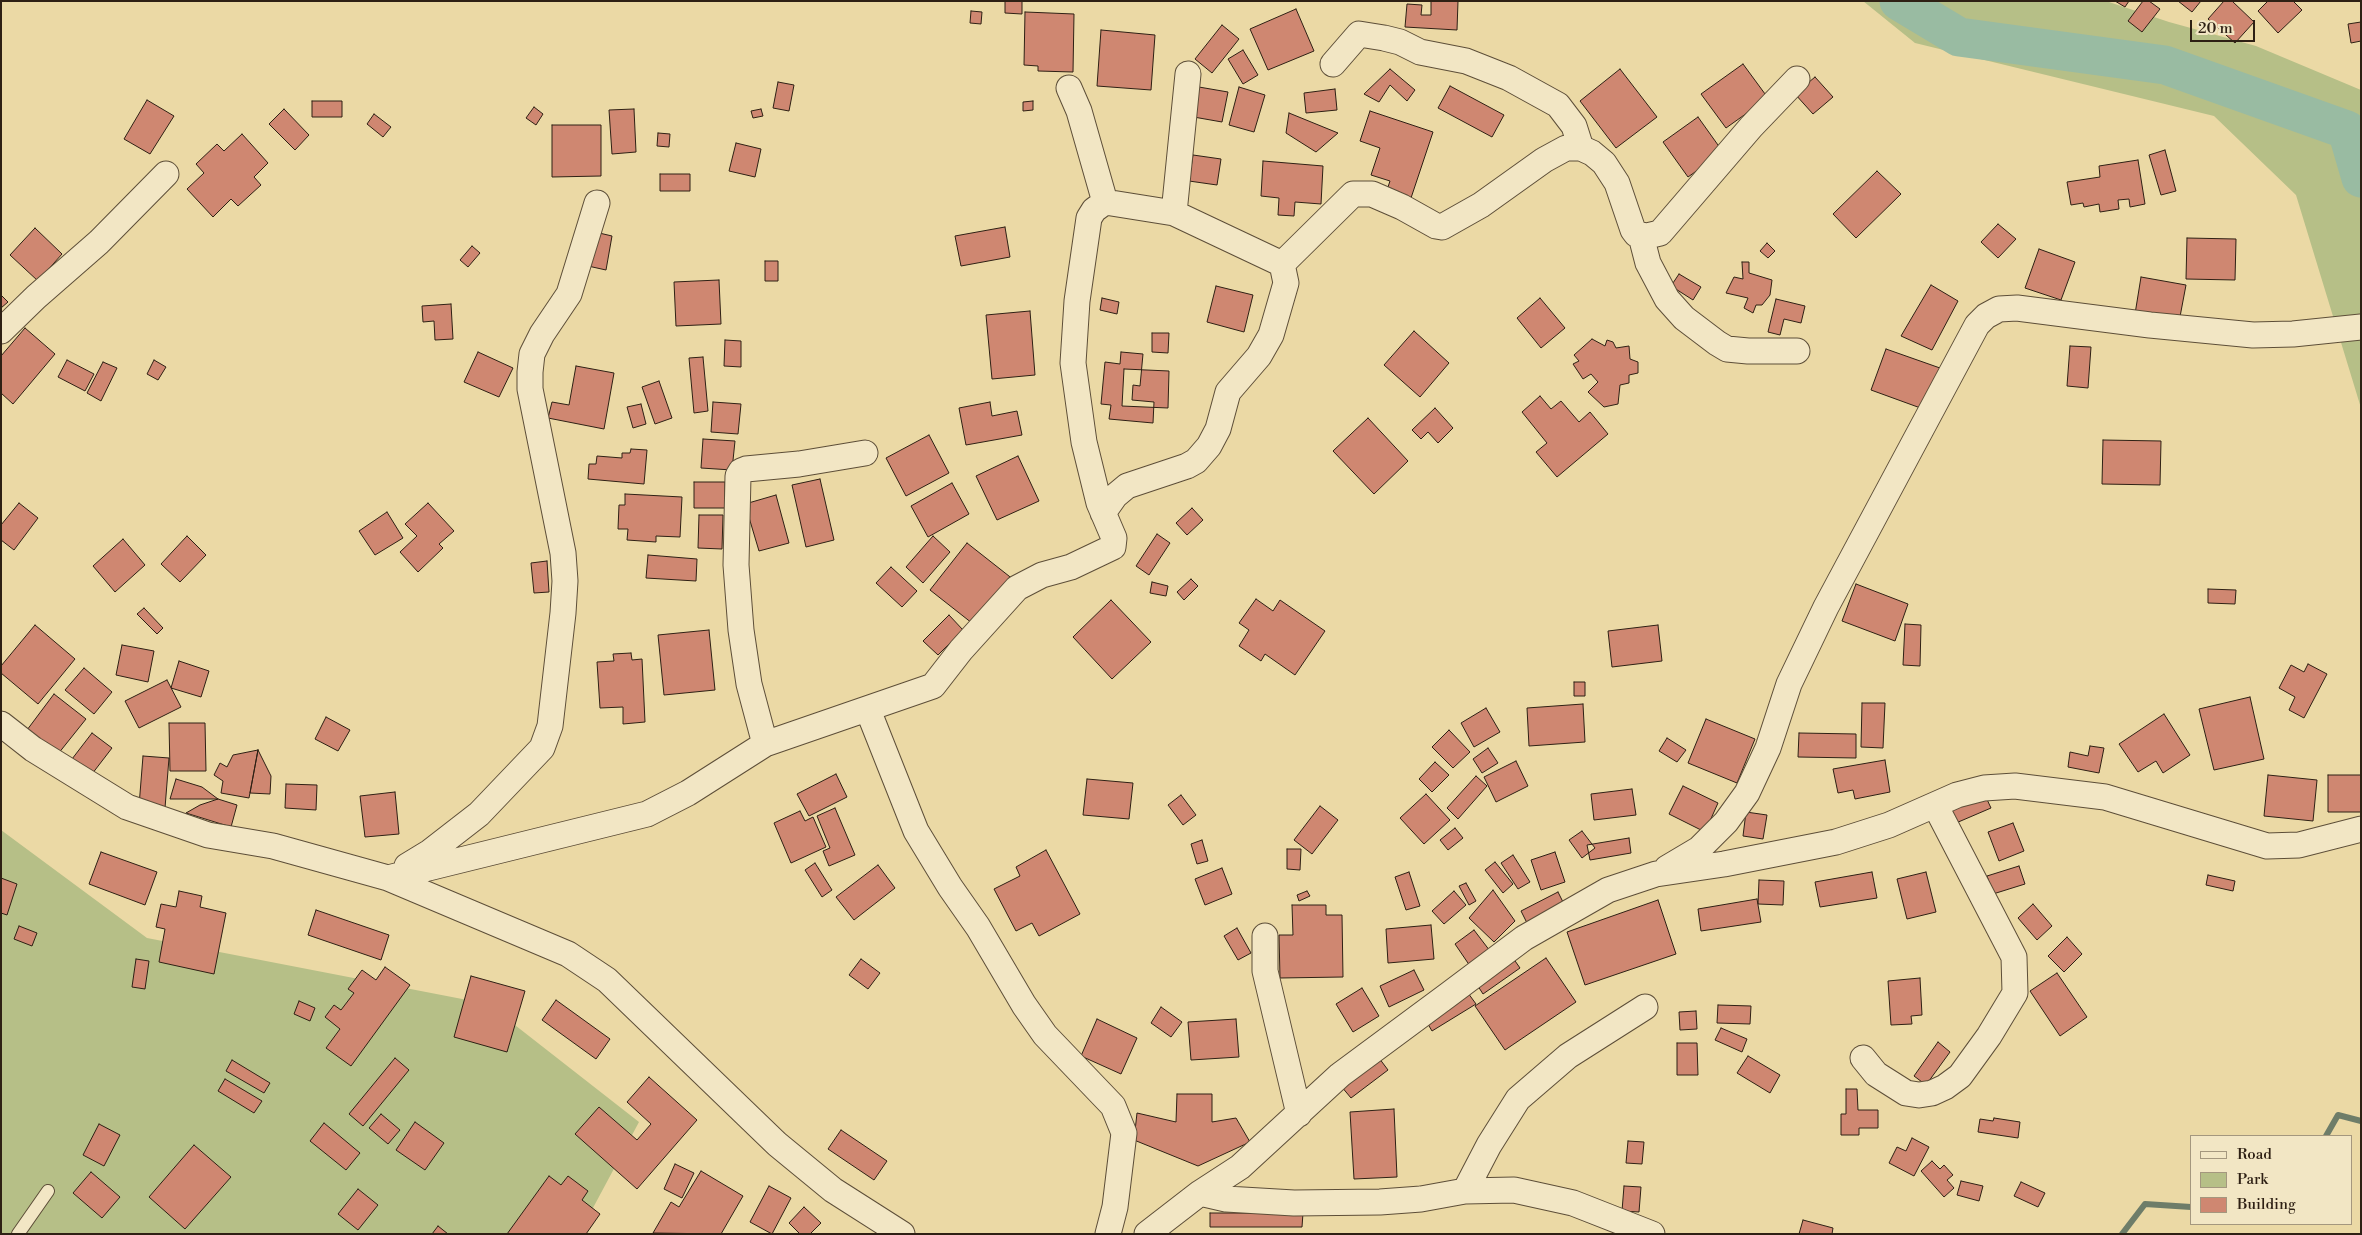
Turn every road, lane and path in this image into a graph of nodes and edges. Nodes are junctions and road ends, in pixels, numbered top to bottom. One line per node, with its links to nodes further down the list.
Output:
1 (1334, 64): 5 (street)
2 (1188, 74): 9 (street)
3 (1797, 79): 10 (street)
4 (1069, 88): 7 (street)
5 (1581, 148): 10 (street); 11 (street)
6 (166, 174): 13 (street)
7 (1105, 202): 9 (street); 16 (street)
8 (597, 203): 23 (street)
9 (1174, 213): 11 (street)
10 (1641, 236): 14 (street)
11 (1282, 264): 16 (street)
12 (2361, 327): 22 (street)
13 (1, 331)
14 (1797, 351)
15 (865, 453): 19 (street)
16 (1103, 513): 17 (street)
17 (868, 710): 19 (street); 33 (street)
18 (1, 724): 23 (street)
19 (765, 744): 23 (street)
20 (1935, 805): 21 (street); 22 (street); 26 (street)
21 (2361, 829)
22 (1656, 874): 27 (street)
23 (388, 878): 32 (street)
24 (1265, 936): 27 (street)
25 (1645, 1007): 29 (street)
26 (1863, 1058)
27 (1299, 1114): 30 (street)
28 (48, 1191): 31 (lane)
29 (1465, 1191): 30 (street); 35 (street)
30 (1200, 1192): 34 (street)
31 (18, 1234)
32 (902, 1234)
33 (1108, 1234)
34 (1147, 1234)
35 (1652, 1234)

